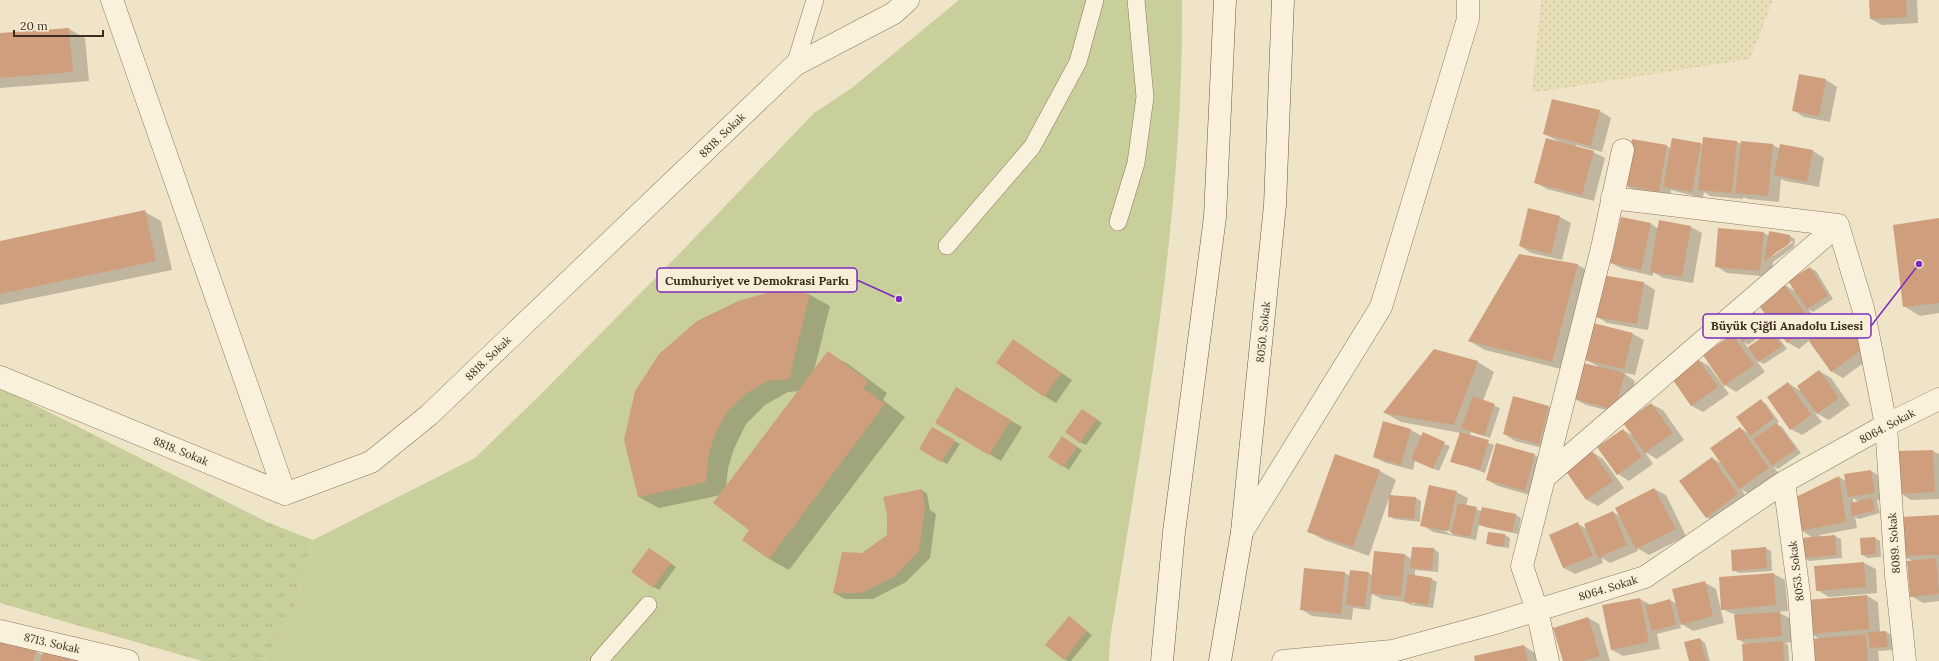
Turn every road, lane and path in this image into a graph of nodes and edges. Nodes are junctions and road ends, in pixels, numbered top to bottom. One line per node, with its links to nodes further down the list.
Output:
1 (112, 0): 20 (street)
2 (815, 0): 9 (lane)
3 (1095, 0): 14 (lane)
4 (1136, 0): 12 (lane)
5 (1225, 0): 28 (street)
6 (1283, 0): 21 (street, 8050. Sokak)
7 (1468, 0): 21 (street)
8 (900, 4): 9 (street, 8818. Sokak)
9 (795, 65): 20 (street, 8818. Sokak)
10 (1623, 150): 11 (street)
11 (1612, 198): 13 (street); 18 (street)
12 (1118, 222)
13 (1838, 225): 17 (street, 8089. Sokak); 18 (street)
14 (948, 246)
15 (0, 377): 20 (street, 8818. Sokak)
16 (1939, 399): 17 (street, 8064. Sokak)
17 (1886, 425): 19 (street, 8064. Sokak); 33 (street, 8089. Sokak)
18 (1545, 477): 23 (street)
19 (1784, 482): 23 (street, 8064. Sokak); 32 (street, 8053. Sokak)
20 (285, 494)
21 (1242, 532): 29 (street, 8050. Sokak)
22 (648, 605): 27 (lane)
23 (1537, 610): 25 (street, 8064. Sokak); 31 (street)
24 (0, 631): 26 (street, 8713. Sokak)
25 (1393, 656): 30 (street, 8064. Sokak)
26 (128, 661)
27 (599, 661)
28 (1162, 661)
29 (1220, 661)
30 (1283, 661)
31 (1548, 661)
32 (1804, 661)
33 (1905, 661)

